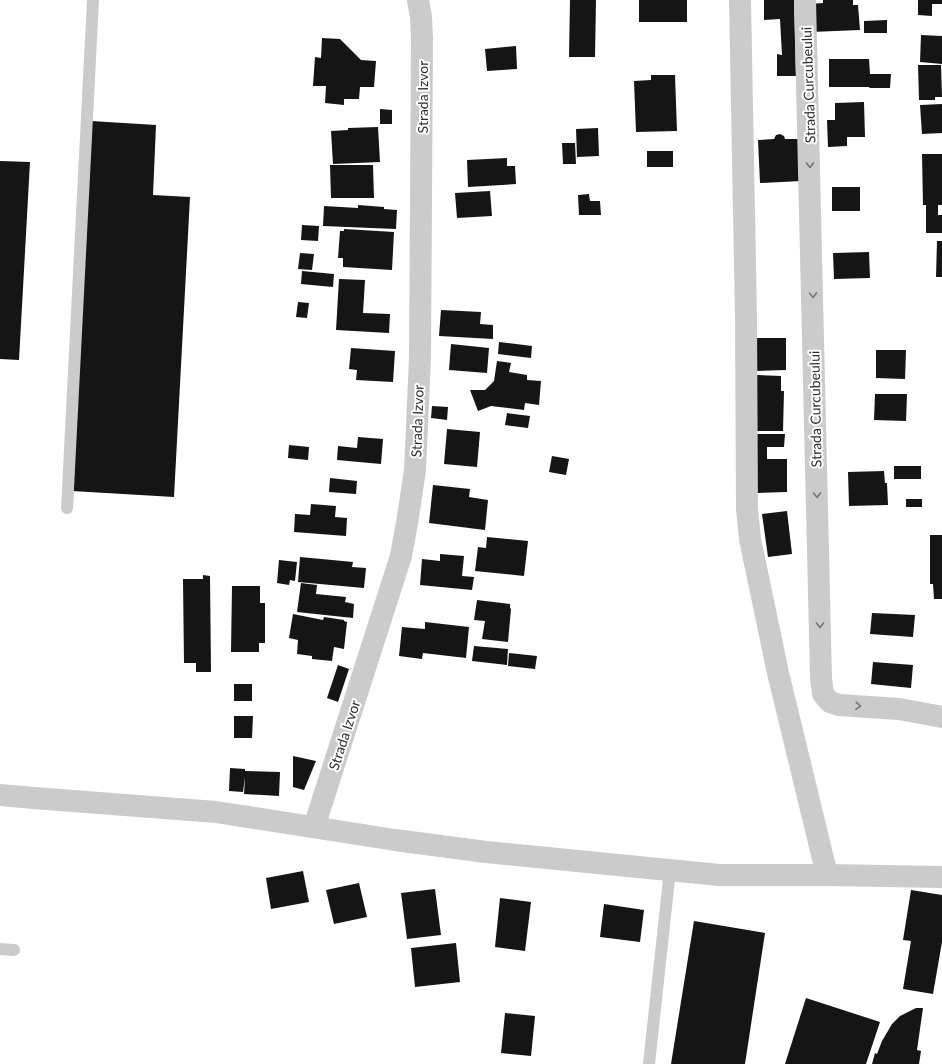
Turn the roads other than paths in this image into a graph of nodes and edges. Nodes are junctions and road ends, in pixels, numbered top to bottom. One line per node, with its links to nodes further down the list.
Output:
1 (93, 0): 5 (lane)
2 (418, 0): 8 (street, Strada Izvor)
3 (740, 0): 10 (street)
4 (805, 0): 6 (street, Strada Curcubeului, one-way to 6)
5 (67, 508)
6 (942, 717)
7 (0, 794): 8 (street)
8 (314, 827): 9 (street)
9 (670, 870): 10 (street); 14 (lane)
10 (827, 875): 11 (street)
11 (942, 877)
12 (0, 949): 13 (lane)
13 (14, 950)
14 (649, 1064)

